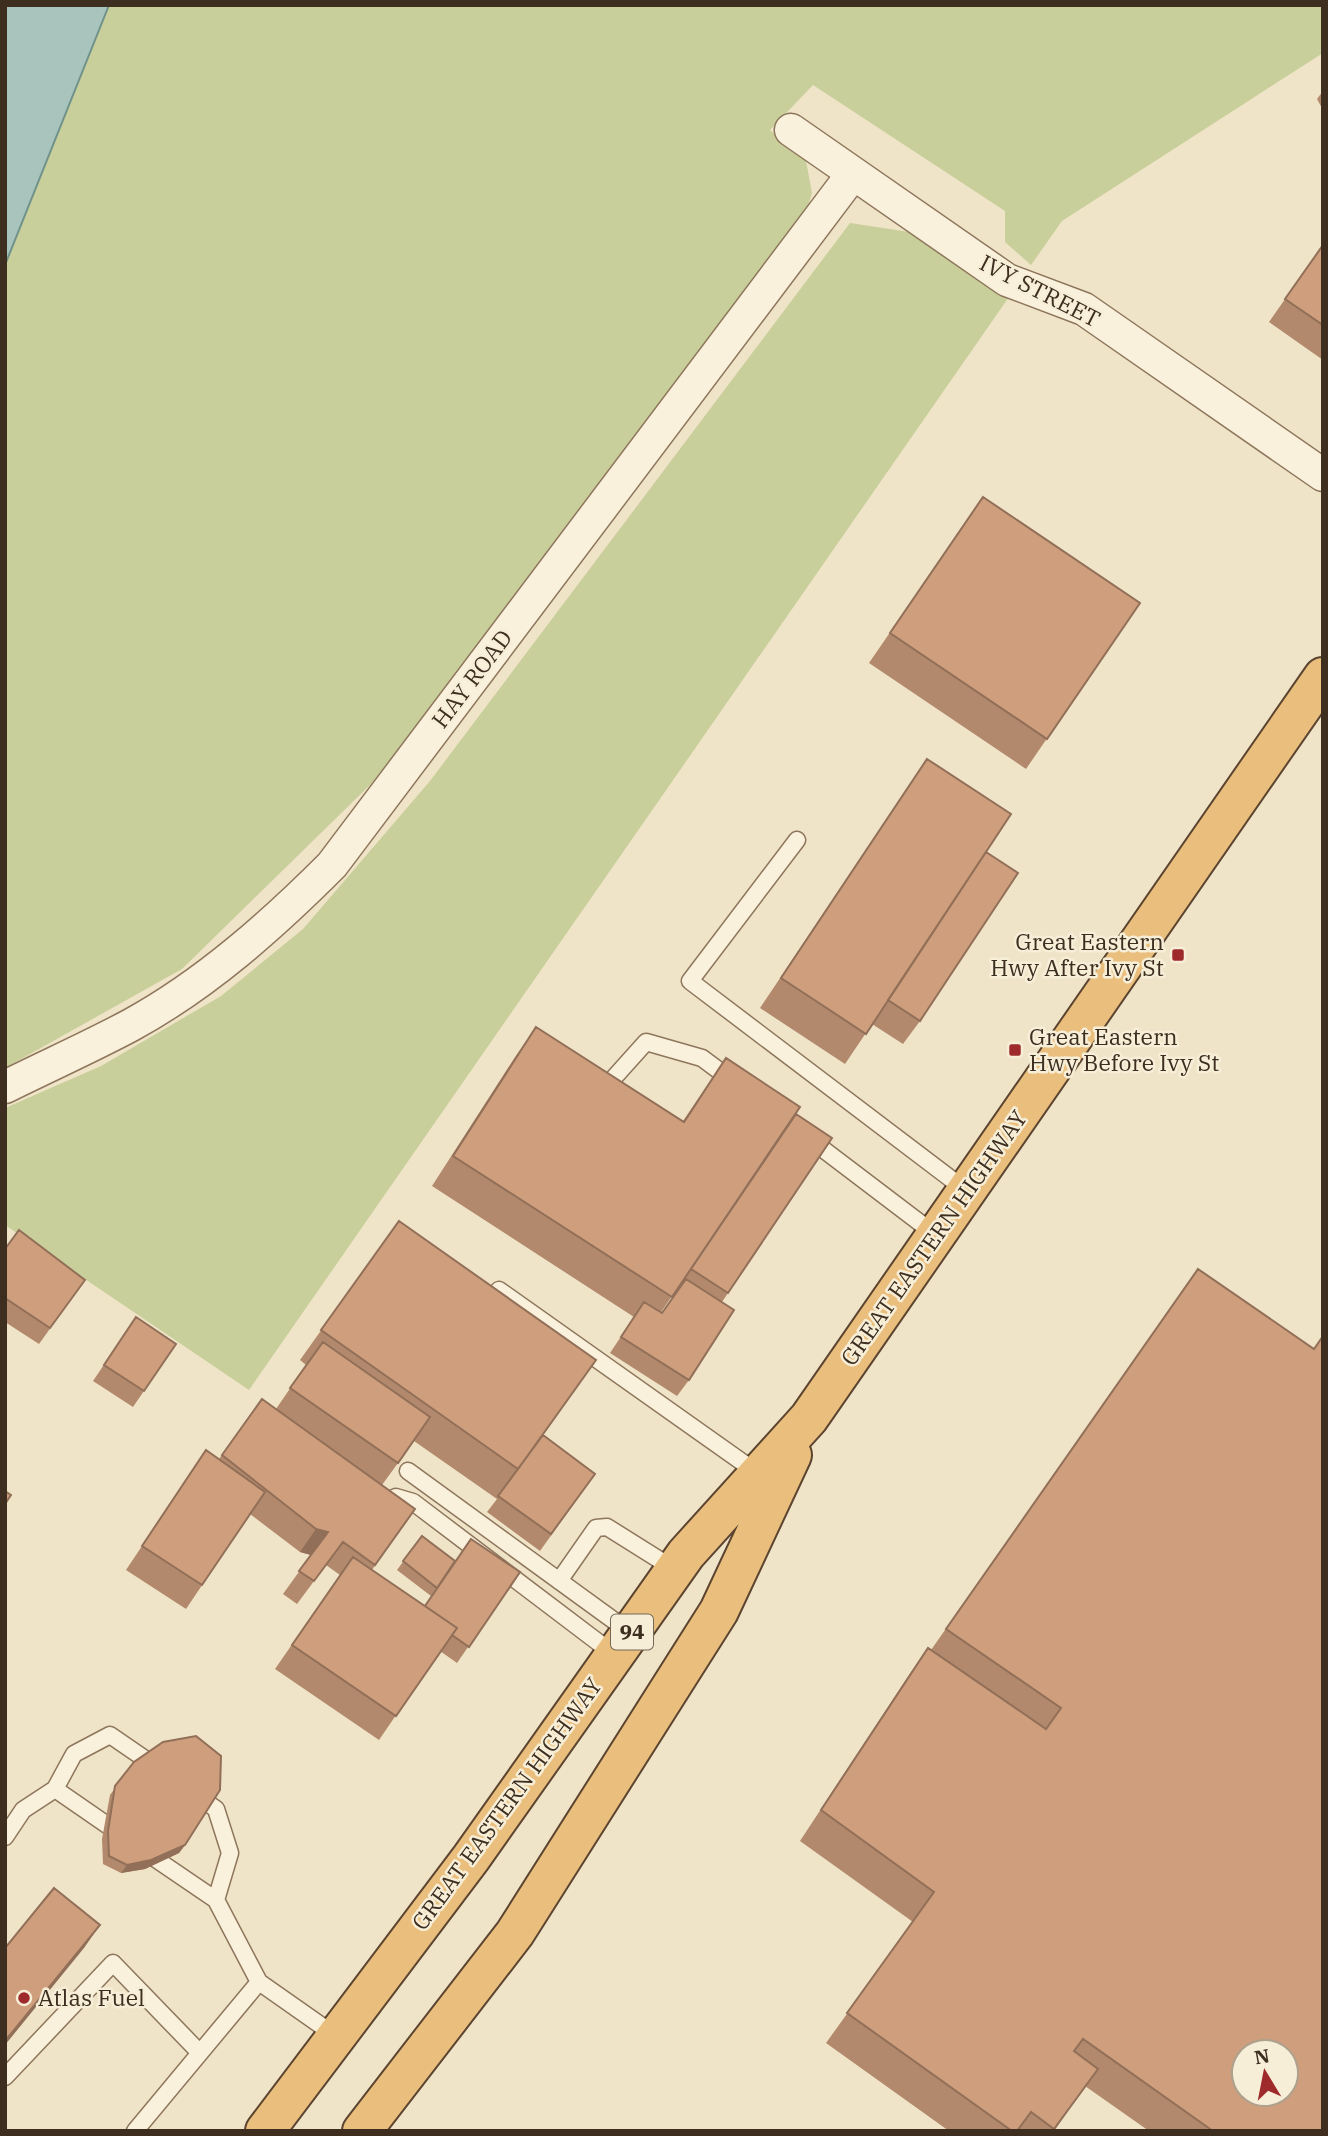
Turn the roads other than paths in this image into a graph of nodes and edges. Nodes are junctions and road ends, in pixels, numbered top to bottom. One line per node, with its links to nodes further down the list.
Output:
1 (791, 130): 2 (street, IVY STREET)
2 (852, 175): 3 (street, IVY STREET); 7 (street, HAY ROAD)
3 (1323, 475)
4 (1323, 677): 10 (highway, GREAT EASTERN HIGHWAY / 94)
5 (797, 840): 10 (lane)
6 (611, 1081): 8 (lane)
7 (5, 1087)
8 (744, 1089)
9 (796, 1129): 11 (lane)
10 (967, 1191): 11 (highway, GREAT EASTERN HIGHWAY / 94)
11 (936, 1235): 13 (highway, GREAT EASTERN HIGHWAY / 94)
12 (483, 1313): 15 (lane)
13 (809, 1418): 15 (highway, GREAT EASTERN HIGHWAY / 94); 29 (highway, GREAT EASTERN HIGHWAY / 94)
14 (408, 1471): 18 (lane)
15 (758, 1474): 17 (highway, GREAT EASTERN HIGHWAY / 94)
16 (382, 1504): 19 (lane)
17 (676, 1570): 18 (lane); 19 (highway, GREAT EASTERN HIGHWAY / 94)
18 (559, 1581): 19 (lane)
19 (623, 1644): 24 (highway, GREAT EASTERN HIGHWAY / 94)
20 (55, 1789): 21 (lane); 22 (lane); 22 (lane)
21 (5, 1837)
22 (216, 1900): 23 (lane)
23 (259, 1982): 24 (lane); 25 (lane)
24 (336, 2036): 28 (highway, GREAT EASTERN HIGHWAY / 94)
25 (200, 2053): 26 (lane); 27 (lane)
26 (5, 2077)
27 (135, 2131)
28 (265, 2131)
29 (362, 2131)

